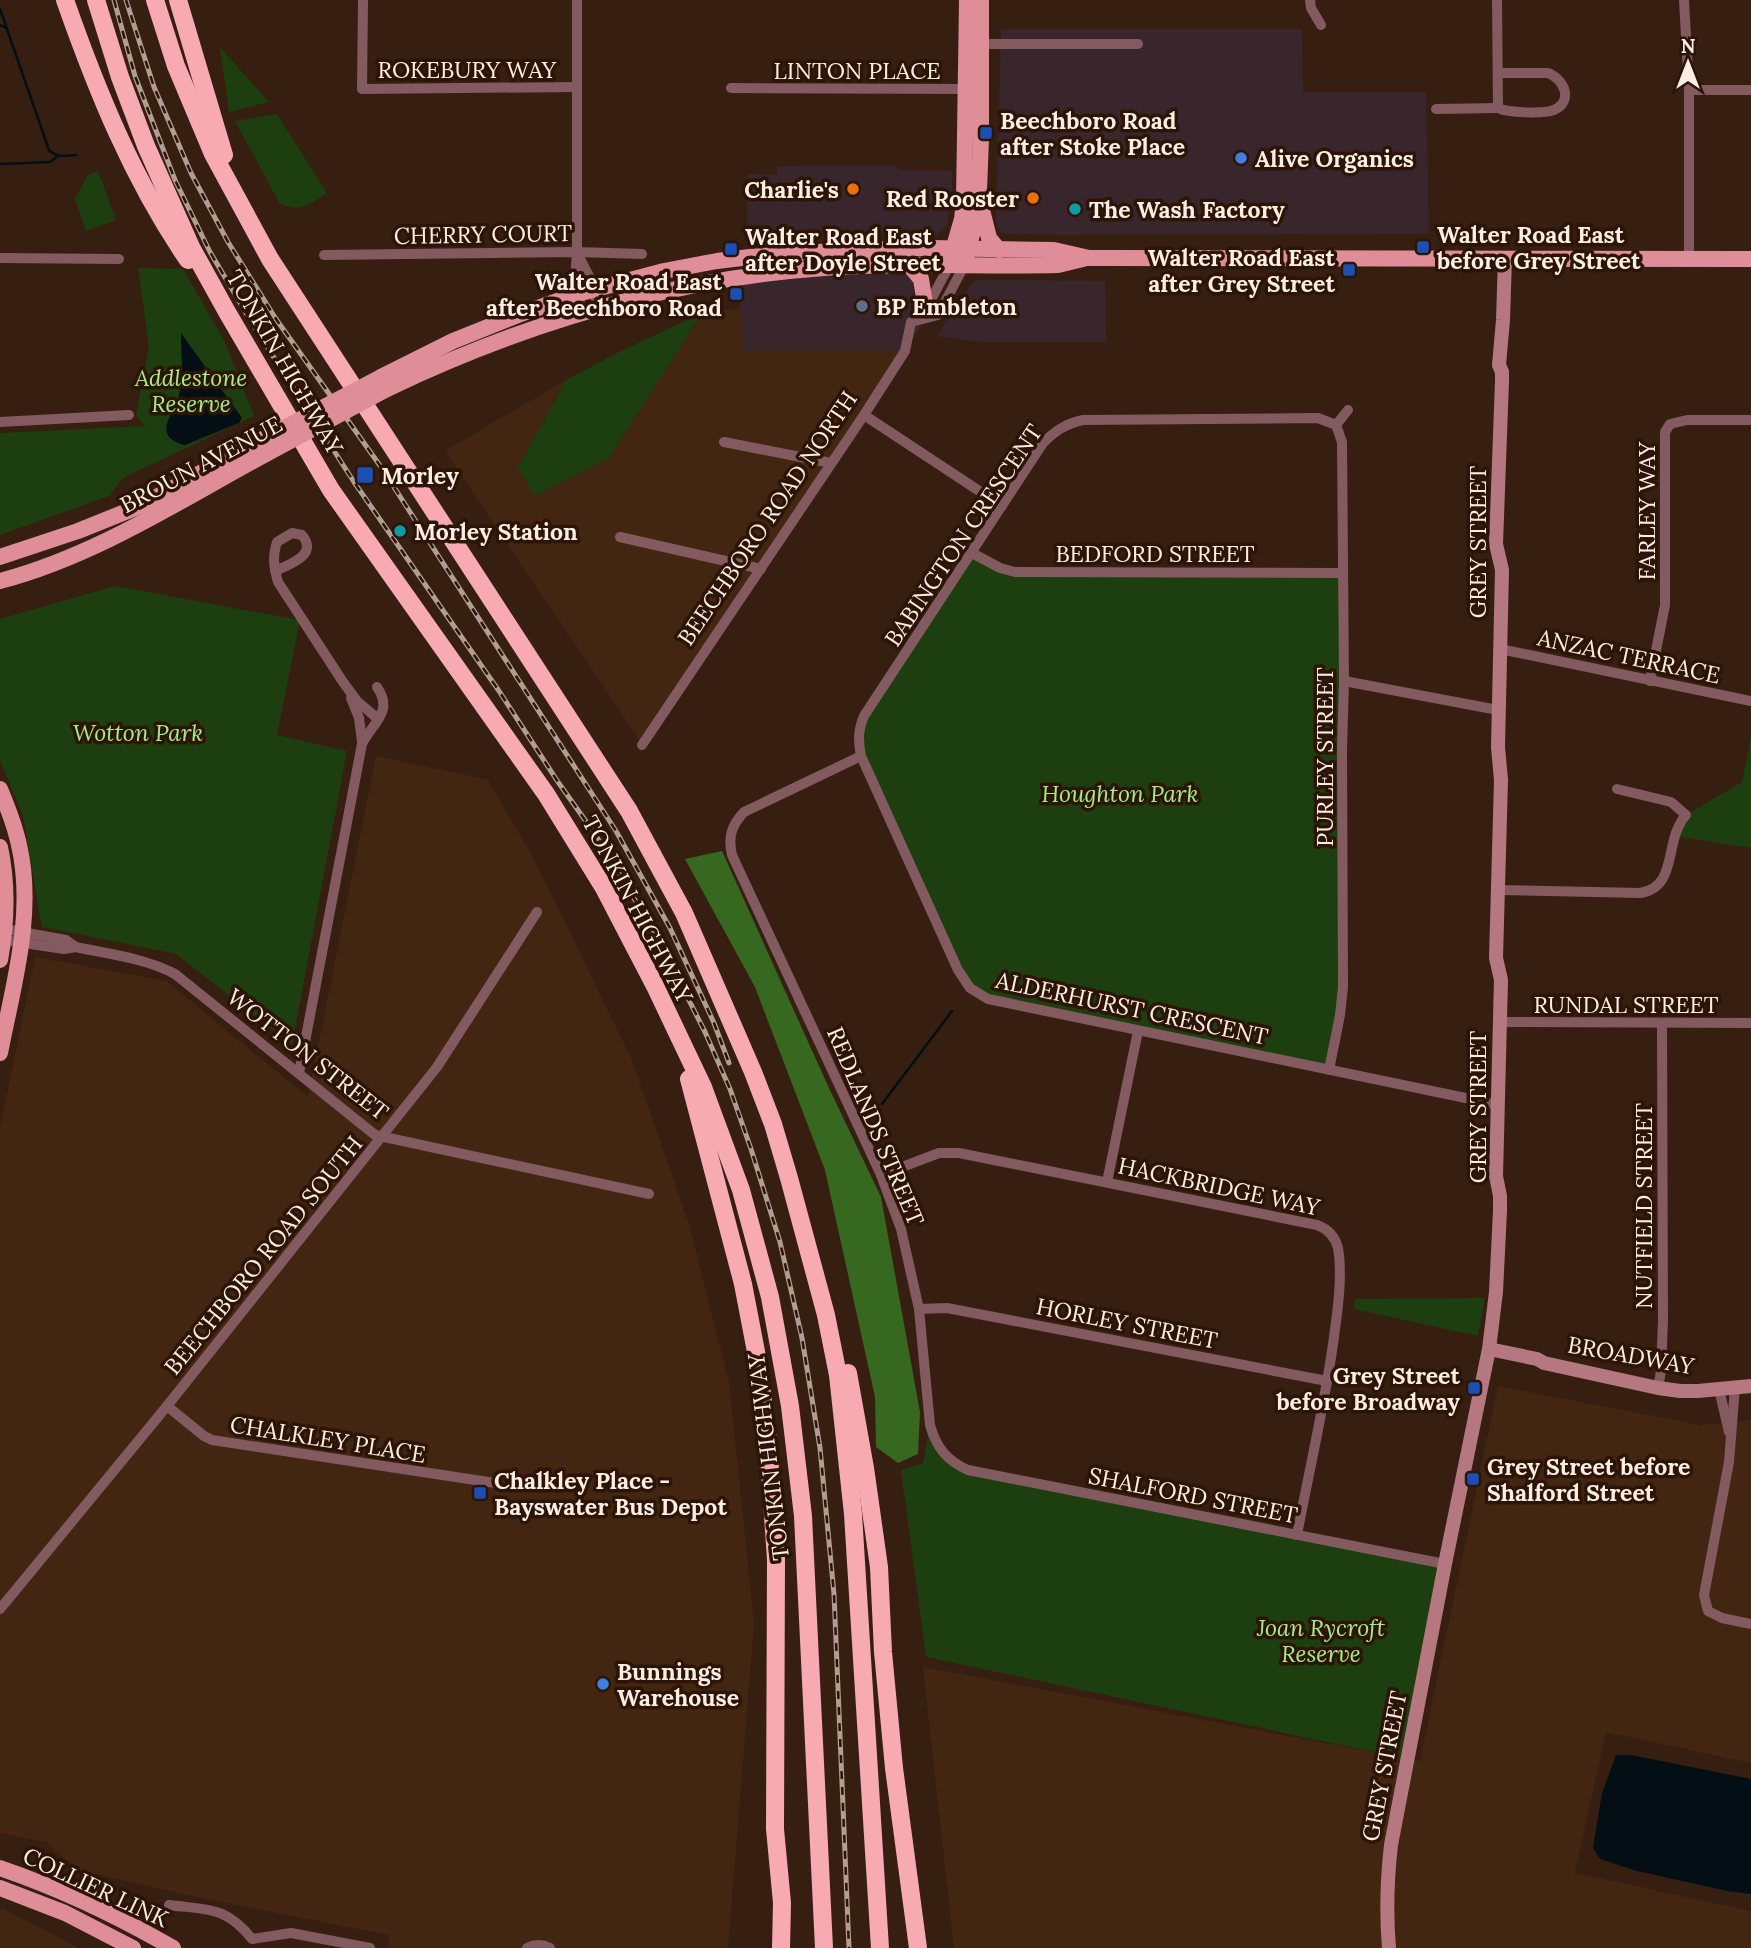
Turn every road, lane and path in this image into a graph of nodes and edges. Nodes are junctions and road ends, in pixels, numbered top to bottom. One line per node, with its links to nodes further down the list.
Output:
1 (65, 0): 42 (highway)
2 (96, 0): 42 (highway, TONKIN HIGHWAY)
3 (155, 0): 24 (highway, TONKIN HIGHWAY)
4 (178, 0): 24 (highway)
5 (363, 0): 16 (street, ROKEBURY WAY)
6 (577, 0): 16 (street)
7 (967, 0): 13 (main road, BEECHBORO ROAD NORTH)
8 (981, 0): 13 (main road, BEECHBORO ROAD NORTH)
9 (1310, 0): 12 (street)
10 (1497, 0): 15 (street)
11 (1684, 0): 19 (street)
12 (1321, 26)
13 (974, 44): 14 (street); 18 (main road, BEECHBORO ROAD NORTH)
14 (1138, 44)
15 (1498, 73): 21 (street); 21 (street)
16 (577, 88): 27 (street)
17 (731, 89): 18 (street, LINTON PLACE)
18 (974, 89): 23 (main road, BEECHBORO ROAD NORTH); 25 (main road, BEECHBORO ROAD NORTH)
19 (1689, 90): 20 (street); 33 (street)
20 (1751, 90)
21 (1498, 108): 22 (street)
22 (1436, 109)
23 (979, 197): 25 (main road, BEECHBORO ROAD NORTH); 26 (main road)
24 (237, 199): 95 (highway, TONKIN HIGHWAY)
25 (961, 249): 26 (main road, BROUN AVENUE); 37 (main road, BEECHBORO ROAD NORTH); 38 (main road, BROUN AVENUE)
26 (999, 250): 31 (main road, BROUN AVENUE)
27 (577, 252): 28 (street, CHERRY COURT); 29 (street, CHERRY COURT); 38 (street); 38 (street)
28 (642, 254)
29 (324, 255)
30 (0, 258): 35 (street)
31 (1089, 258): 32 (main road); 37 (main road, BROUN AVENUE)
32 (1504, 258): 33 (main road); 61 (street, GREY STREET)
33 (1689, 258): 34 (main road)
34 (1751, 258)
35 (119, 259)
36 (910, 266): 37 (main road, BROUN AVENUE); 39 (main road, BROUN AVENUE); 41 (main road)
37 (956, 266): 41 (street, BEECHBORO ROAD NORTH); 41 (street, BEECHBORO ROAD NORTH)
38 (585, 292): 39 (street); 40 (street); 43 (main road, BROUN AVENUE)
39 (598, 307): 40 (main road, BROUN AVENUE)
40 (582, 312): 43 (main road, BROUN AVENUE)
41 (925, 315): 46 (street, BEECHBORO ROAD NORTH)
42 (246, 344): 85 (highway, TONKIN HIGHWAY)
43 (384, 383): 51 (main road, BROUN AVENUE, bridge)
44 (1348, 410): 49 (street)
45 (129, 415): 48 (street)
46 (864, 415): 52 (street, BEECHBORO ROAD NORTH); 53 (street)
47 (1751, 420): 63 (street, FARLEY WAY)
48 (0, 422)
49 (1336, 425): 53 (street, BABINGTON CRESCENT); 59 (street, PURLEY STREET)
50 (724, 442): 52 (street)
51 (262, 448): 56 (main road, BROUN AVENUE); 60 (main road, BROUN AVENUE)
52 (831, 463): 57 (street, BEECHBORO ROAD NORTH)
53 (1002, 506): 55 (street, BABINGTON CRESCENT)
54 (620, 537): 57 (street)
55 (972, 554): 59 (street, BEDFORD STREET); 71 (street, BABINGTON CRESCENT)
56 (0, 557)
57 (761, 569): 70 (street, BEECHBORO ROAD NORTH)
58 (275, 570): 64 (street)
59 (1342, 573): 62 (street, PURLEY STREET)
60 (0, 584)
61 (1500, 649): 63 (street, ANZAC TERRACE); 67 (street, GREY STREET)
62 (1344, 681): 67 (street); 87 (street, PURLEY STREET)
63 (1650, 681): 66 (street, ANZAC TERRACE)
64 (343, 682): 68 (street); 69 (street)
65 (377, 687): 68 (street)
66 (1751, 701)
67 (1498, 710): 76 (street, GREY STREET)
68 (378, 719): 69 (street)
69 (362, 744): 88 (street)
70 (642, 745)
71 (860, 756): 84 (street, ALDERHURST CRESCENT); 91 (street, REDLANDS STREET)
72 (0, 789): 75 (main road)
73 (1617, 789): 76 (street)
74 (0, 847): 78 (main road)
75 (24, 881): 78 (main road); 79 (main road)
76 (1499, 890): 81 (street, GREY STREET)
77 (537, 912): 90 (street, BEECHBORO ROAD SOUTH)
78 (5, 928): 79 (street, WOTTON STREET); 80 (main road)
79 (22, 937): 86 (main road); 88 (street, WOTTON STREET)
80 (0, 960)
81 (1500, 1022): 83 (street, RUNDAL STREET); 89 (street, GREY STREET)
82 (1751, 1023): 83 (street, RUNDAL STREET)
83 (1662, 1024): 100 (street, NUTFIELD STREET)
84 (1138, 1031): 87 (street, ALDERHURST CRESCENT); 92 (street)
85 (678, 1037): 119 (highway); 120 (highway, TONKIN HIGHWAY)
86 (0, 1053)
87 (1329, 1070): 89 (street, ALDERHURST CRESCENT)
88 (299, 1073): 90 (street, WOTTON STREET)
89 (1498, 1105): 96 (street, GREY STREET)
90 (382, 1137): 93 (street, WOTTON STREET); 102 (street, BEECHBORO ROAD SOUTH)
91 (881, 1175): 92 (street, HACKBRIDGE WAY); 94 (street, REDLANDS STREET)
92 (1107, 1182): 97 (street, HACKBRIDGE WAY)
93 (649, 1194)
94 (919, 1309): 97 (street, HORLEY STREET); 104 (street, REDLANDS STREET)
95 (826, 1315): 121 (highway, TONKIN HIGHWAY); 122 (highway)
96 (1488, 1354): 100 (street, BROADWAY); 107 (street, GREY STREET)
97 (1327, 1381): 106 (street, HACKBRIDGE WAY)
98 (1751, 1386): 99 (street, BROADWAY)
99 (1735, 1387): 101 (street, BROADWAY); 103 (street)
100 (1658, 1388): 101 (street, BROADWAY)
101 (1719, 1389): 103 (street)
102 (167, 1406): 105 (street, CHALKLEY PLACE); 108 (street, BEECHBORO ROAD SOUTH)
103 (1730, 1436): 109 (street)
104 (941, 1450): 106 (street, SHALFORD STREET)
105 (495, 1483)
106 (1297, 1535): 107 (street, SHALFORD STREET)
107 (1445, 1564): 123 (street, GREY STREET)
108 (0, 1609)
109 (1751, 1624)
110 (0, 1868): 115 (main road, COLLIER LINK)
111 (0, 1888): 114 (main road, COLLIER LINK)
112 (169, 1905): 113 (street)
113 (353, 1947): 116 (street)
114 (133, 1948)
115 (173, 1948)
116 (370, 1948)
117 (527, 1948): 118 (street)
118 (551, 1948)
119 (781, 1948)
120 (824, 1948)
121 (880, 1948)
122 (919, 1948)
123 (1389, 1948)

